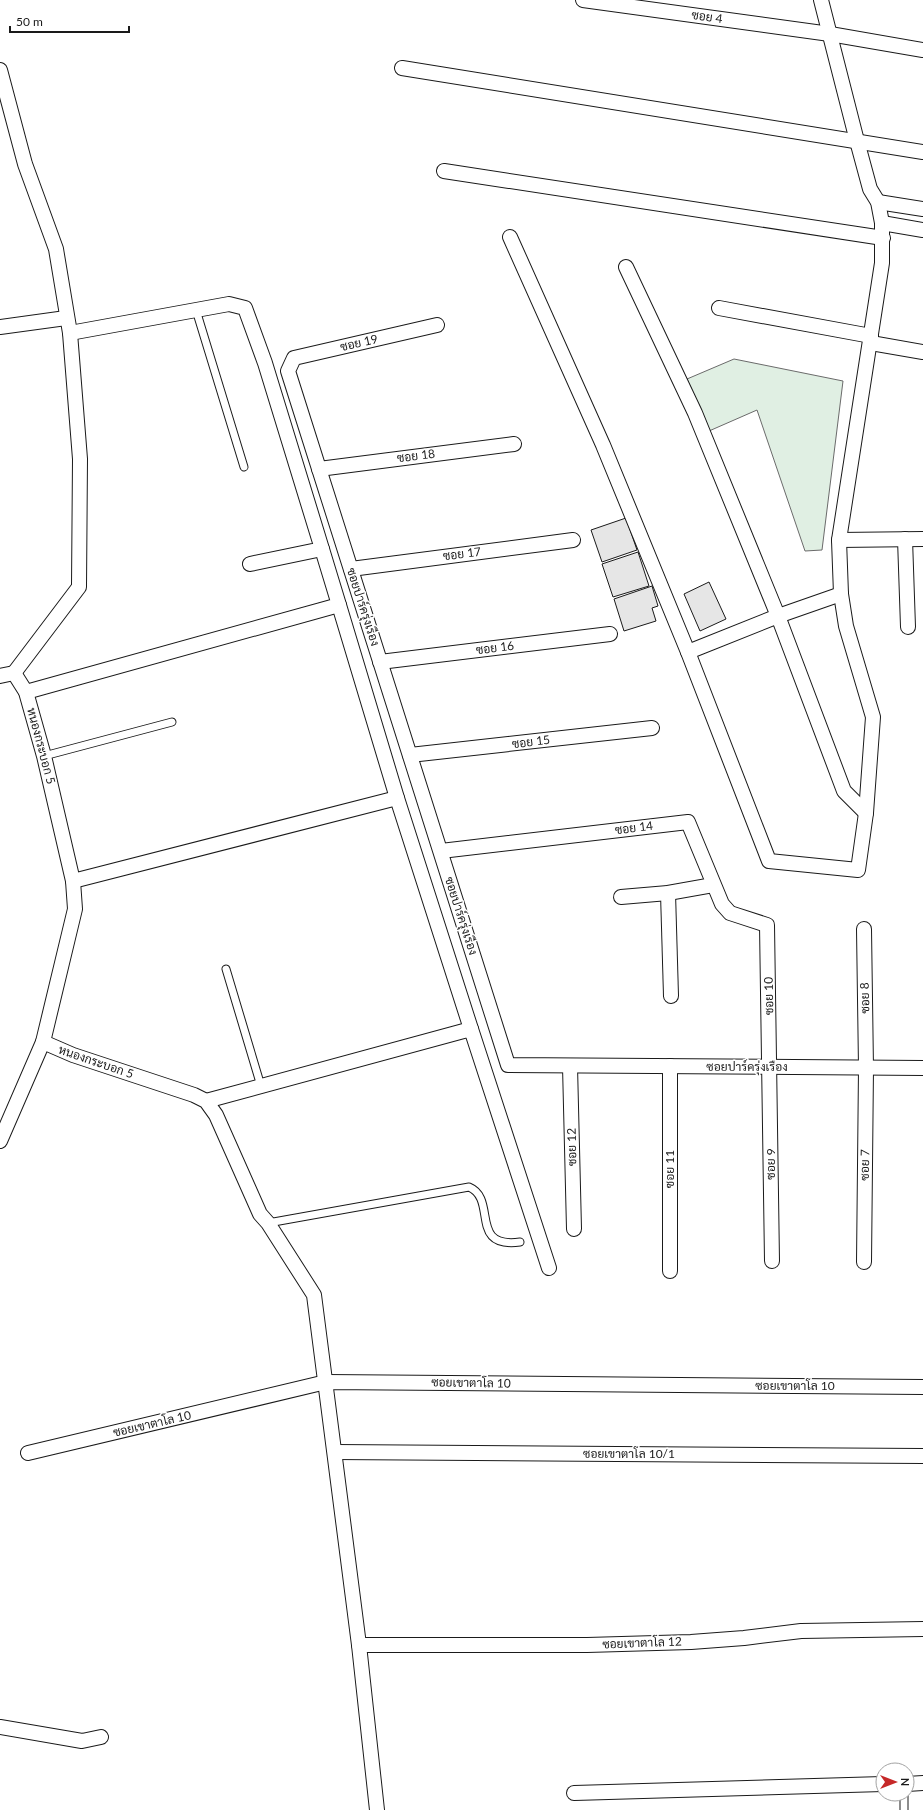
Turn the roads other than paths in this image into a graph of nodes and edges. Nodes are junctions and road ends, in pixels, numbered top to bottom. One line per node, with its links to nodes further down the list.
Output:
1 (583, 0): 3 (street, ซอย 4)
2 (821, 0): 3 (street)
3 (830, 34): 4 (street, ซอย 4); 7 (street)
4 (923, 50)
5 (402, 68): 7 (street)
6 (0, 70): 19 (street)
7 (857, 141): 8 (street); 10 (street)
8 (923, 152)
9 (444, 171): 15 (street)
10 (878, 202): 11 (street); 12 (street)
11 (923, 209)
12 (882, 223): 13 (street); 15 (street)
13 (923, 230)
14 (510, 237): 41 (street)
15 (883, 238): 23 (street)
16 (626, 267): 38 (street)
17 (719, 308): 23 (street)
18 (196, 310): 22 (street); 27 (lane); 33 (street)
19 (66, 318): 21 (street); 22 (street)
20 (437, 325): 25 (street, ซอย 19)
21 (0, 327)
22 (70, 333): 43 (street)
23 (871, 339): 24 (street); 32 (street)
24 (923, 352)
25 (288, 371): 28 (street, ซอยปาร์ครุ่งเรือง)
26 (514, 444): 28 (street, ซอย 18)
27 (244, 467)
28 (319, 468): 35 (street, ซอยปาร์ครุ่งเรือง)
29 (923, 538): 30 (street)
30 (905, 539): 32 (street); 39 (street)
31 (573, 540): 35 (street, ซอย 17)
32 (839, 540): 36 (street)
33 (322, 549): 34 (street); 37 (street)
34 (250, 564)
35 (351, 569): 42 (street, ซอยปาร์ครุ่งเรือง)
36 (841, 594): 38 (street); 51 (street)
37 (339, 605): 45 (street); 50 (street)
38 (778, 616): 41 (street); 51 (street)
39 (908, 627)
40 (610, 634): 42 (street, ซอย 16)
41 (688, 652): 51 (street)
42 (380, 662): 48 (street, ซอยปาร์ครุ่งเรือง)
43 (14, 674): 44 (street); 45 (street, หนองกระบอก 5)
44 (0, 676)
45 (26, 692): 49 (street, หนองกระบอก 5)
46 (172, 722): 49 (lane)
47 (652, 728): 48 (street, ซอย 15)
48 (410, 755): 52 (street, ซอยปาร์ครุ่งเรือง)
49 (44, 756): 53 (street, หนองกระบอก 5)
50 (397, 798): 53 (street); 61 (street)
51 (866, 813)
52 (440, 851): 54 (street, ซอย 14); 63 (street, ซอยปาร์ครุ่งเรือง)
53 (73, 881): 62 (street, หนองกระบอก 5)
54 (713, 885): 55 (street); 57 (street, ซอย 14)
55 (668, 893): 56 (street); 60 (street)
56 (621, 897)
57 (767, 925): 65 (street, ซอย 10)
58 (864, 929): 66 (street, ซอย 8)
59 (226, 969): 68 (lane)
60 (671, 996)
61 (471, 1029): 68 (street); 76 (street)
62 (43, 1042): 69 (street, หนองกระบอก 5); 70 (street)
63 (570, 1066): 64 (street, ซอยปาร์ครุ่งเรือง); 72 (street, ซอย 12)
64 (670, 1066): 65 (street, ซอยปาร์ครุ่งเรือง); 77 (street, ซอย 11)
65 (770, 1067): 66 (street, ซอยปาร์ครุ่งเรือง); 74 (street, ซอย 9)
66 (866, 1068): 67 (street, ซอยปาร์ครุ่งเรือง); 75 (street, ซอย 7)
67 (923, 1068)
68 (261, 1086): 69 (street)
69 (206, 1101): 71 (street)
70 (0, 1141)
71 (268, 1223): 73 (lane); 78 (street)
72 (574, 1229)
73 (520, 1242)
74 (772, 1261)
75 (864, 1262)
76 (549, 1268)
77 (670, 1271)
78 (326, 1382): 79 (street, ซอยเขาตาโล 10); 80 (street); 81 (street, ซอยเขาตาโล 10)
79 (923, 1387)
80 (335, 1452): 82 (street, ซอยเขาตาโล 10/1); 84 (street)
81 (28, 1453)
82 (923, 1456)
83 (923, 1629): 84 (street, ซอยเขาตาโล 12)
84 (359, 1645): 89 (street)
85 (0, 1727): 86 (street)
86 (101, 1737)
87 (875, 1784): 88 (street)
88 (574, 1793)
89 (377, 1810)

